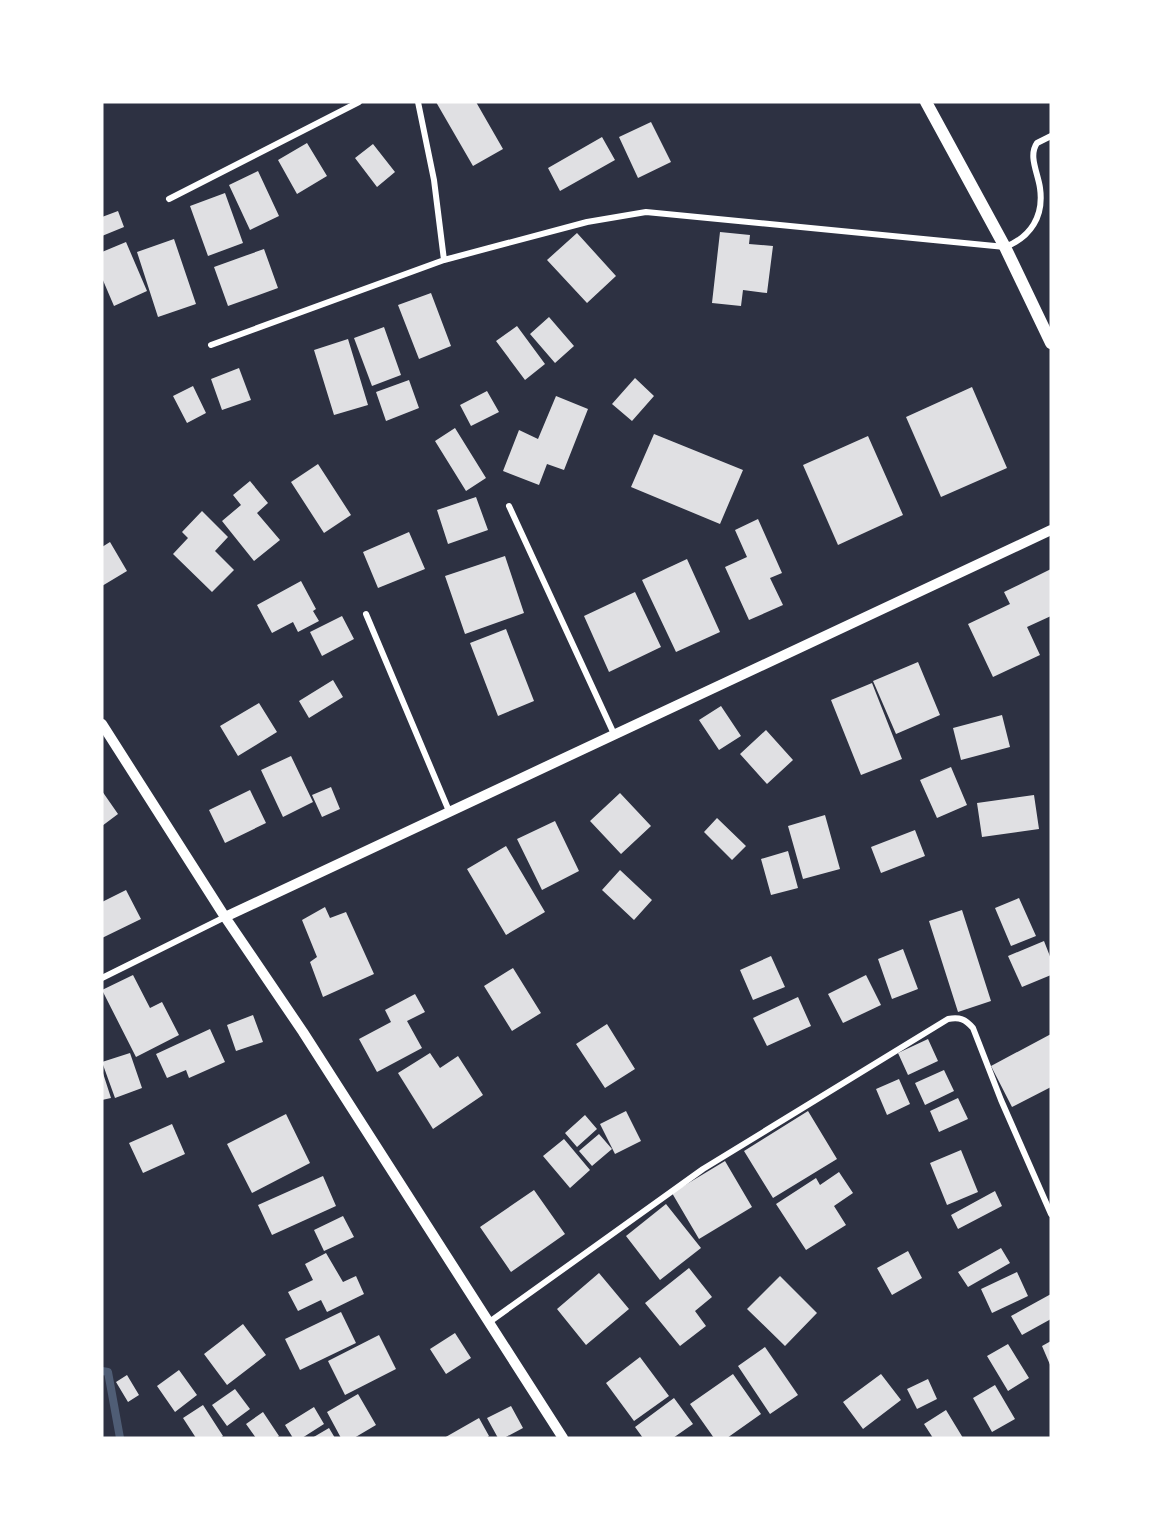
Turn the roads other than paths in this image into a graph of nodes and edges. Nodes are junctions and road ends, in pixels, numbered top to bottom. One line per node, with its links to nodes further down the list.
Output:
1 (359, 102): 5 (street)
2 (418, 102): 7 (street)
3 (926, 102): 6 (main road)
4 (1051, 136): 6 (street)
5 (169, 199)
6 (1005, 247): 7 (street); 8 (main road)
7 (444, 260): 9 (street)
8 (1051, 343)
9 (211, 345)
10 (509, 506): 14 (street)
11 (1051, 530): 14 (street)
12 (366, 614): 15 (street)
13 (102, 724): 16 (street)
14 (614, 734): 15 (street)
15 (449, 811): 16 (street)
16 (225, 917): 17 (street); 19 (street)
17 (102, 978)
18 (1051, 1214): 19 (street)
19 (488, 1323): 20 (street)
20 (563, 1438)

